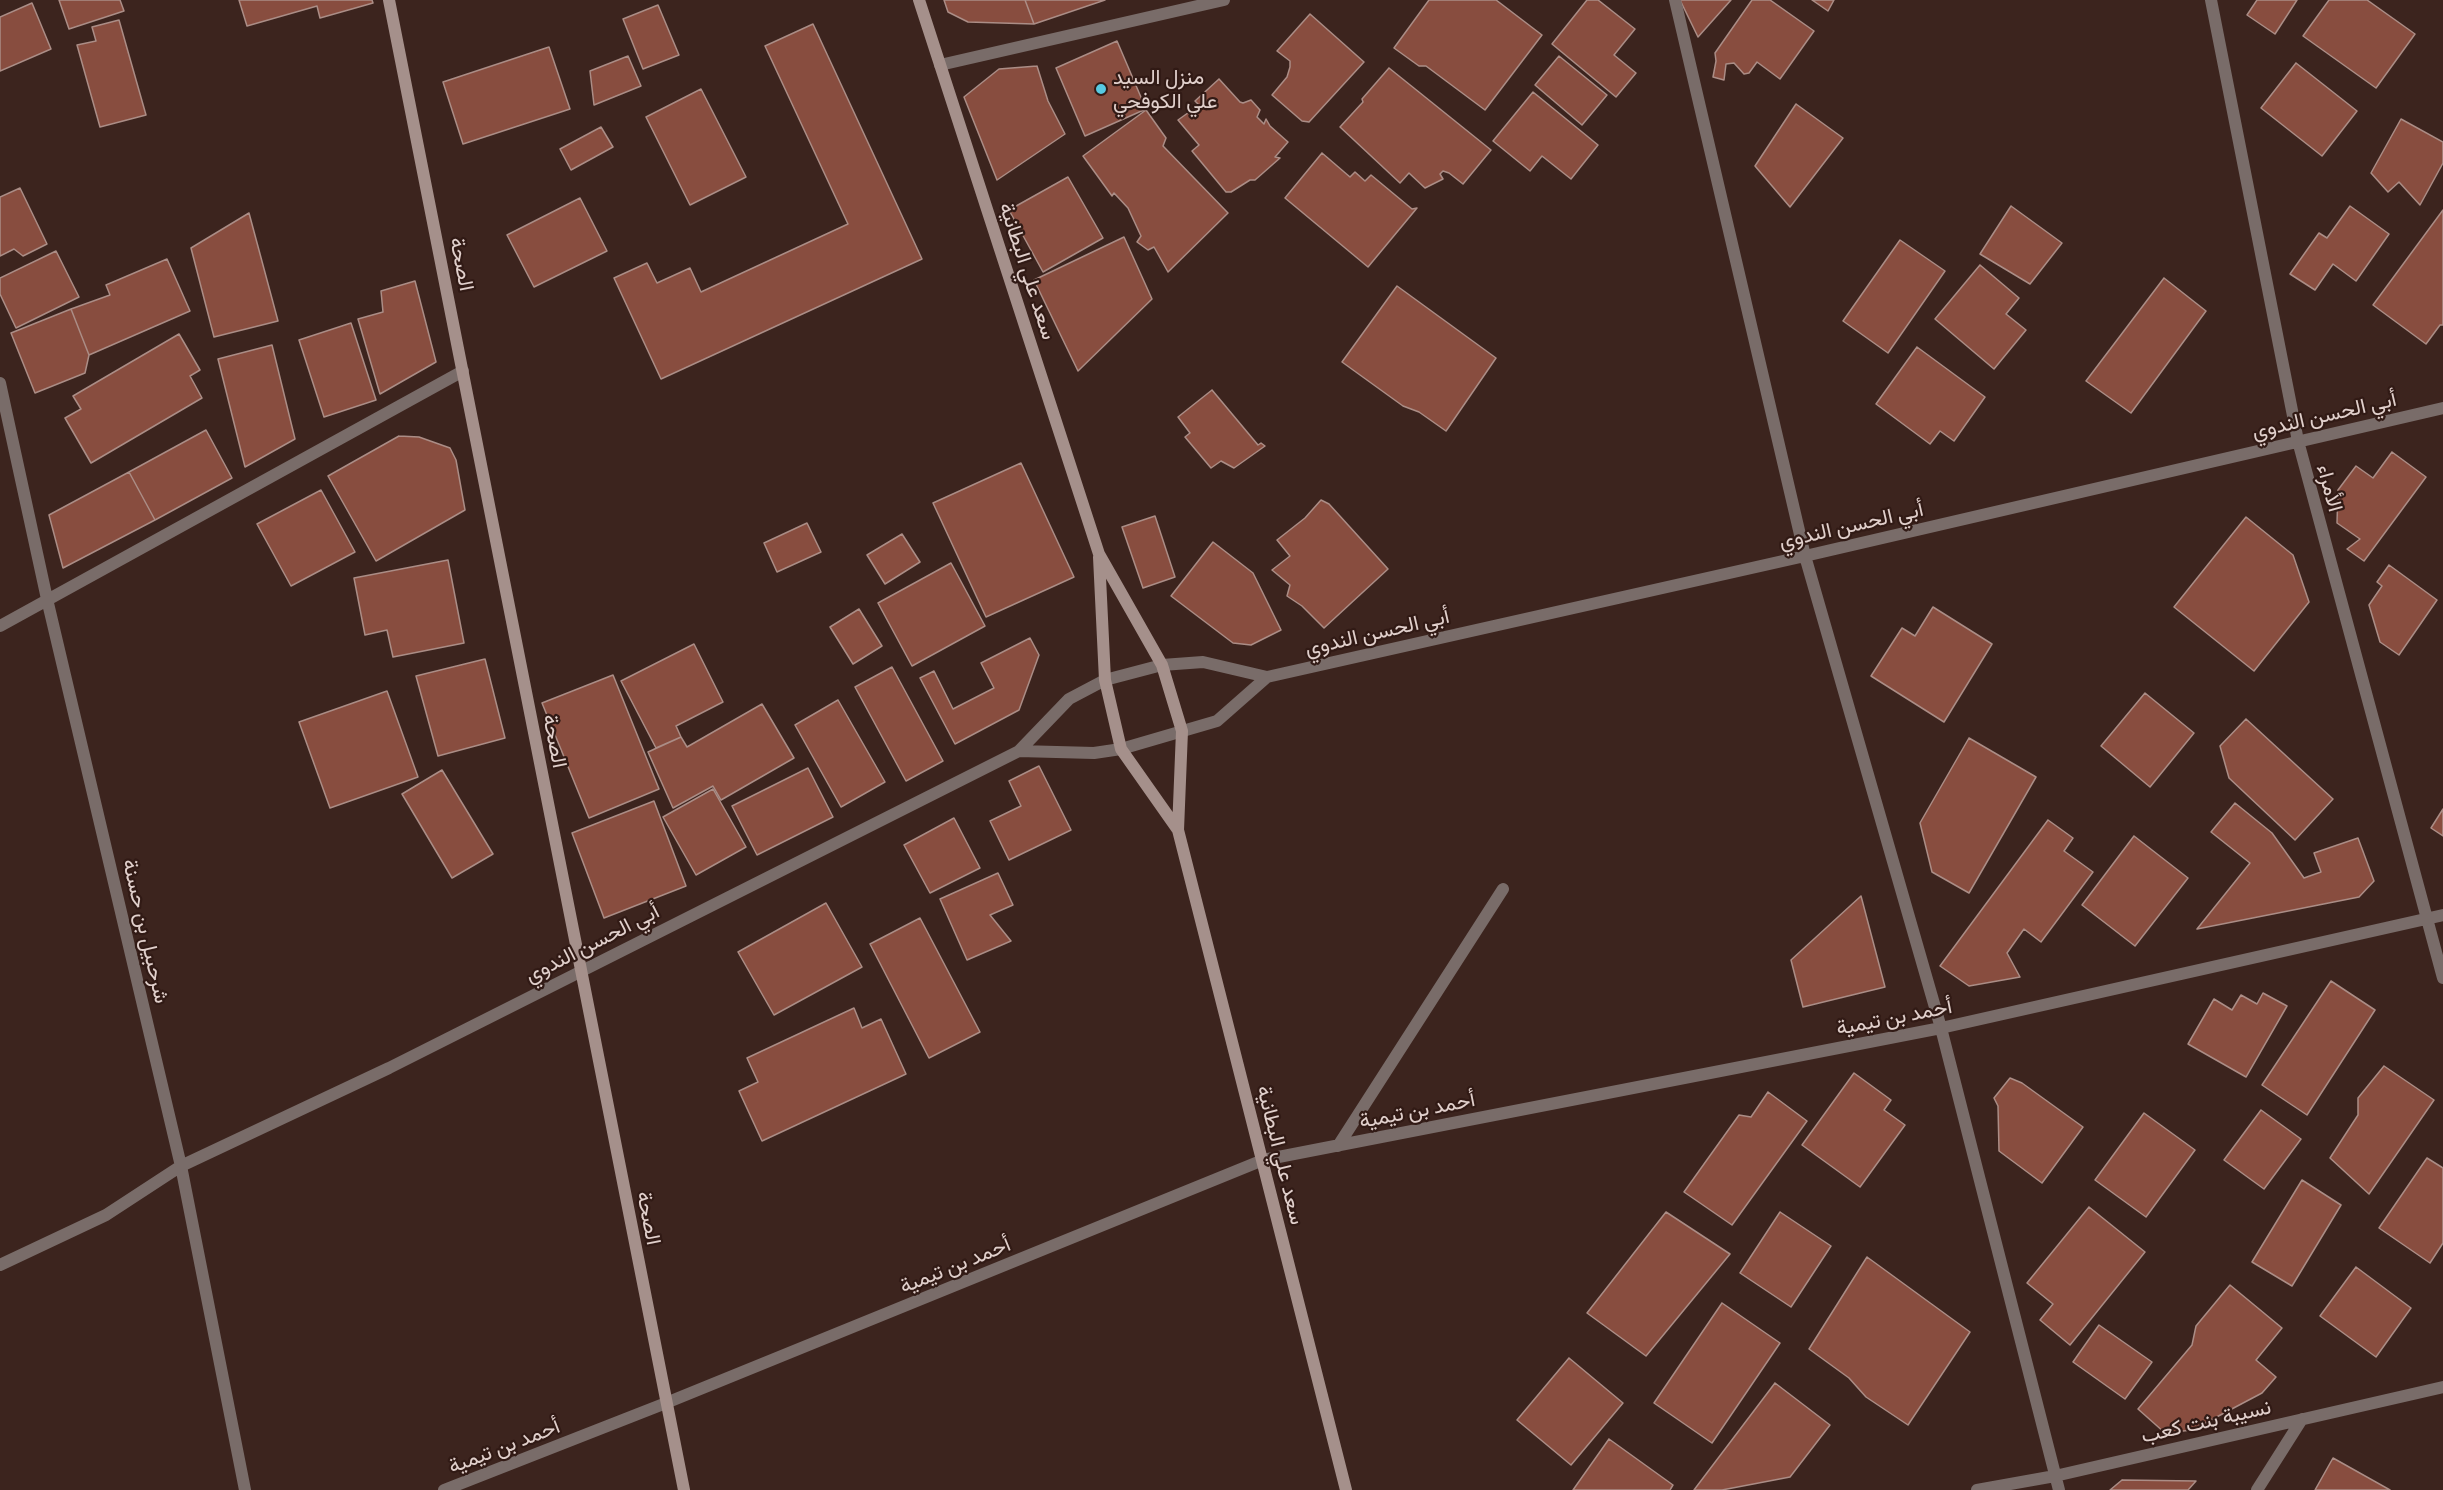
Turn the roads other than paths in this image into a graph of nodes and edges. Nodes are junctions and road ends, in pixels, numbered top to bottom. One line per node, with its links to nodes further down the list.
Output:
1 (389, 0): 7 (main road, الصحة)
2 (919, 0): 6 (main road, سعد علي البطانية)
3 (1224, 0): 6 (street)
4 (1675, 0): 12 (street)
5 (2211, 0): 10 (street, الأمراء)
6 (940, 65): 11 (main road, سعد علي البطانية)
7 (463, 370): 13 (street); 25 (main road, الصحة)
8 (0, 384): 13 (street, شرحبيل بن حسنة)
9 (2443, 408): 10 (street, أبي الحسن الندوي)
10 (2298, 441): 12 (street, أبي الحسن الندوي); 24 (street, الأمراء)
11 (1099, 554): 15 (main road, سعد علي البطانية); 17 (main road, سعد علي البطانية)
12 (1805, 556): 16 (street, أبي الحسن الندوي); 27 (street)
13 (47, 599): 14 (street); 30 (street, شرحبيل بن حسنة)
14 (0, 626)
15 (1162, 665): 16 (street, أبي الحسن الندوي); 17 (street, أبي الحسن الندوي); 18 (main road, سعد علي البطانية)
16 (1267, 677): 18 (street, أبي الحسن الندوي)
17 (1105, 680): 19 (main road, سعد علي البطانية); 20 (street, أبي الحسن الندوي)
18 (1182, 731): 19 (street, أبي الحسن الندوي); 21 (main road, سعد علي البطانية)
19 (1120, 749): 20 (street, أبي الحسن الندوي); 21 (main road, سعد علي البطانية)
20 (1019, 751): 25 (street, أبي الحسن الندوي)
21 (1178, 830): 29 (main road, سعد علي البطانية)
22 (1503, 889): 28 (street)
23 (2443, 915): 24 (street, أحمد بن تيمية)
24 (2427, 918): 26 (street, الأمراء); 27 (street, أحمد بن تيمية)
25 (580, 971): 30 (street, أبي الحسن الندوي); 33 (main road, الصحة)
26 (2443, 978)
27 (1941, 1028): 28 (street, أحمد بن تيمية); 35 (street)
28 (1338, 1146): 29 (street, أحمد بن تيمية)
29 (1263, 1160): 33 (street, أحمد بن تيمية); 39 (main road, سعد علي البطانية)
30 (181, 1166): 31 (street, أبي الحسن الندوي); 36 (street, شرحبيل بن حسنة)
31 (0, 1265)
32 (2443, 1387): 34 (street, نسيبة بنت كعب)
33 (666, 1403): 37 (street, أحمد بن تيمية); 38 (main road, الصحة)
34 (2302, 1419): 35 (street, نسيبة بنت كعب); 42 (street)
35 (2055, 1476): 40 (street, نسيبة بنت كعب); 41 (street)
36 (244, 1490)
37 (444, 1490)
38 (684, 1490)
39 (1346, 1490)
40 (1977, 1490)
41 (2059, 1490)
42 (2257, 1490)

